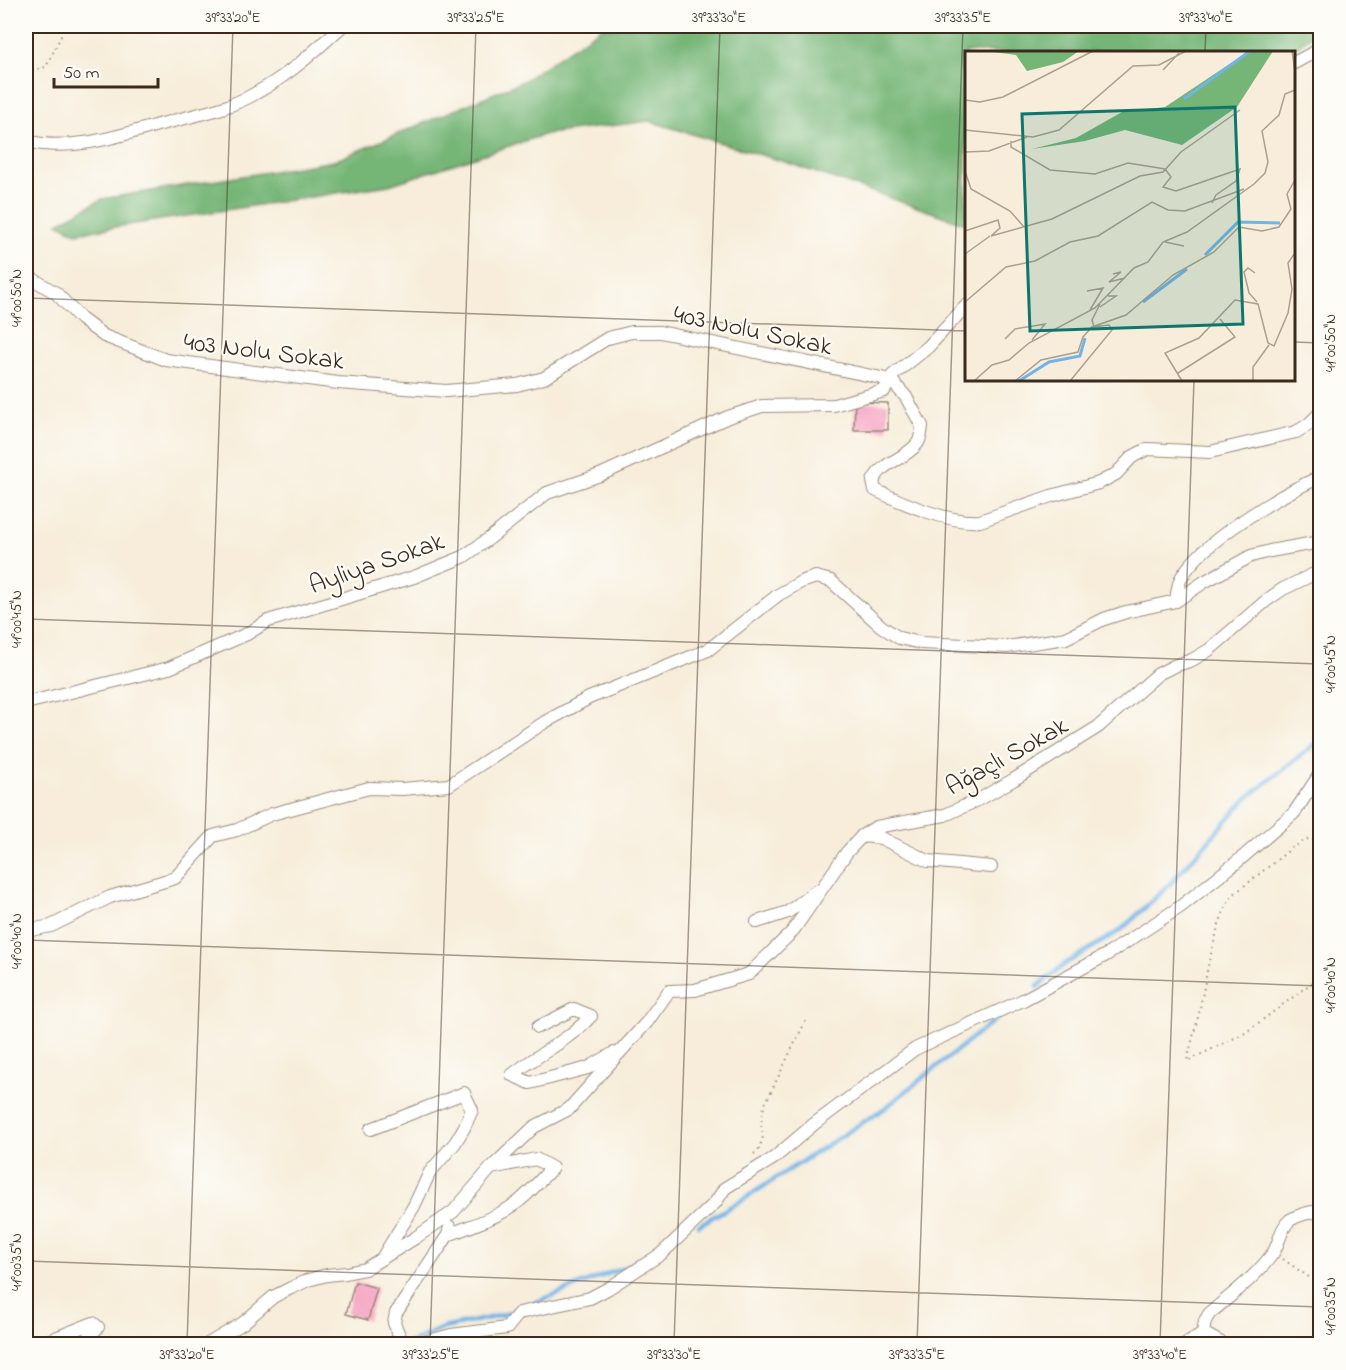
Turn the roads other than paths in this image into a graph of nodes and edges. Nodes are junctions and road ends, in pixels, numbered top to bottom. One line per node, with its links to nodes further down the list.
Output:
1 (342, 26): 5 (street)
2 (1320, 49): 3 (street)
3 (1295, 62)
4 (26, 141): 5 (street)
5 (39, 144): 6 (street)
6 (26, 147)
7 (26, 274): 9 (street, 403 Nolu Sokak)
8 (965, 307): 9 (street, Ayliya Sokak)
9 (891, 380): 10 (street); 15 (street, Ayliya Sokak)
10 (1320, 412)
11 (1320, 477): 14 (street)
12 (1320, 542): 14 (street)
13 (1320, 571): 17 (street, Ağaçlı Sokak)
14 (1176, 601): 21 (street)
15 (26, 703)
16 (1320, 774): 35 (street)
17 (862, 836): 18 (street); 19 (street, Ağaçlı Sokak)
18 (991, 867)
19 (826, 884): 20 (street); 23 (street, Ağaçlı Sokak)
20 (757, 922)
21 (26, 931)
22 (538, 1027): 23 (street)
23 (620, 1050): 25 (street)
24 (371, 1129): 29 (street)
25 (491, 1168): 26 (street); 28 (street)
26 (453, 1212): 28 (street); 29 (street)
27 (1320, 1212): 30 (street)
28 (448, 1234): 31 (street)
29 (382, 1259): 34 (street)
30 (1203, 1333): 36 (street); 37 (street)
31 (402, 1341)
32 (40, 1344): 33 (street)
33 (82, 1344)
34 (208, 1344)
35 (417, 1344)
36 (1185, 1344)
37 (1223, 1344)

